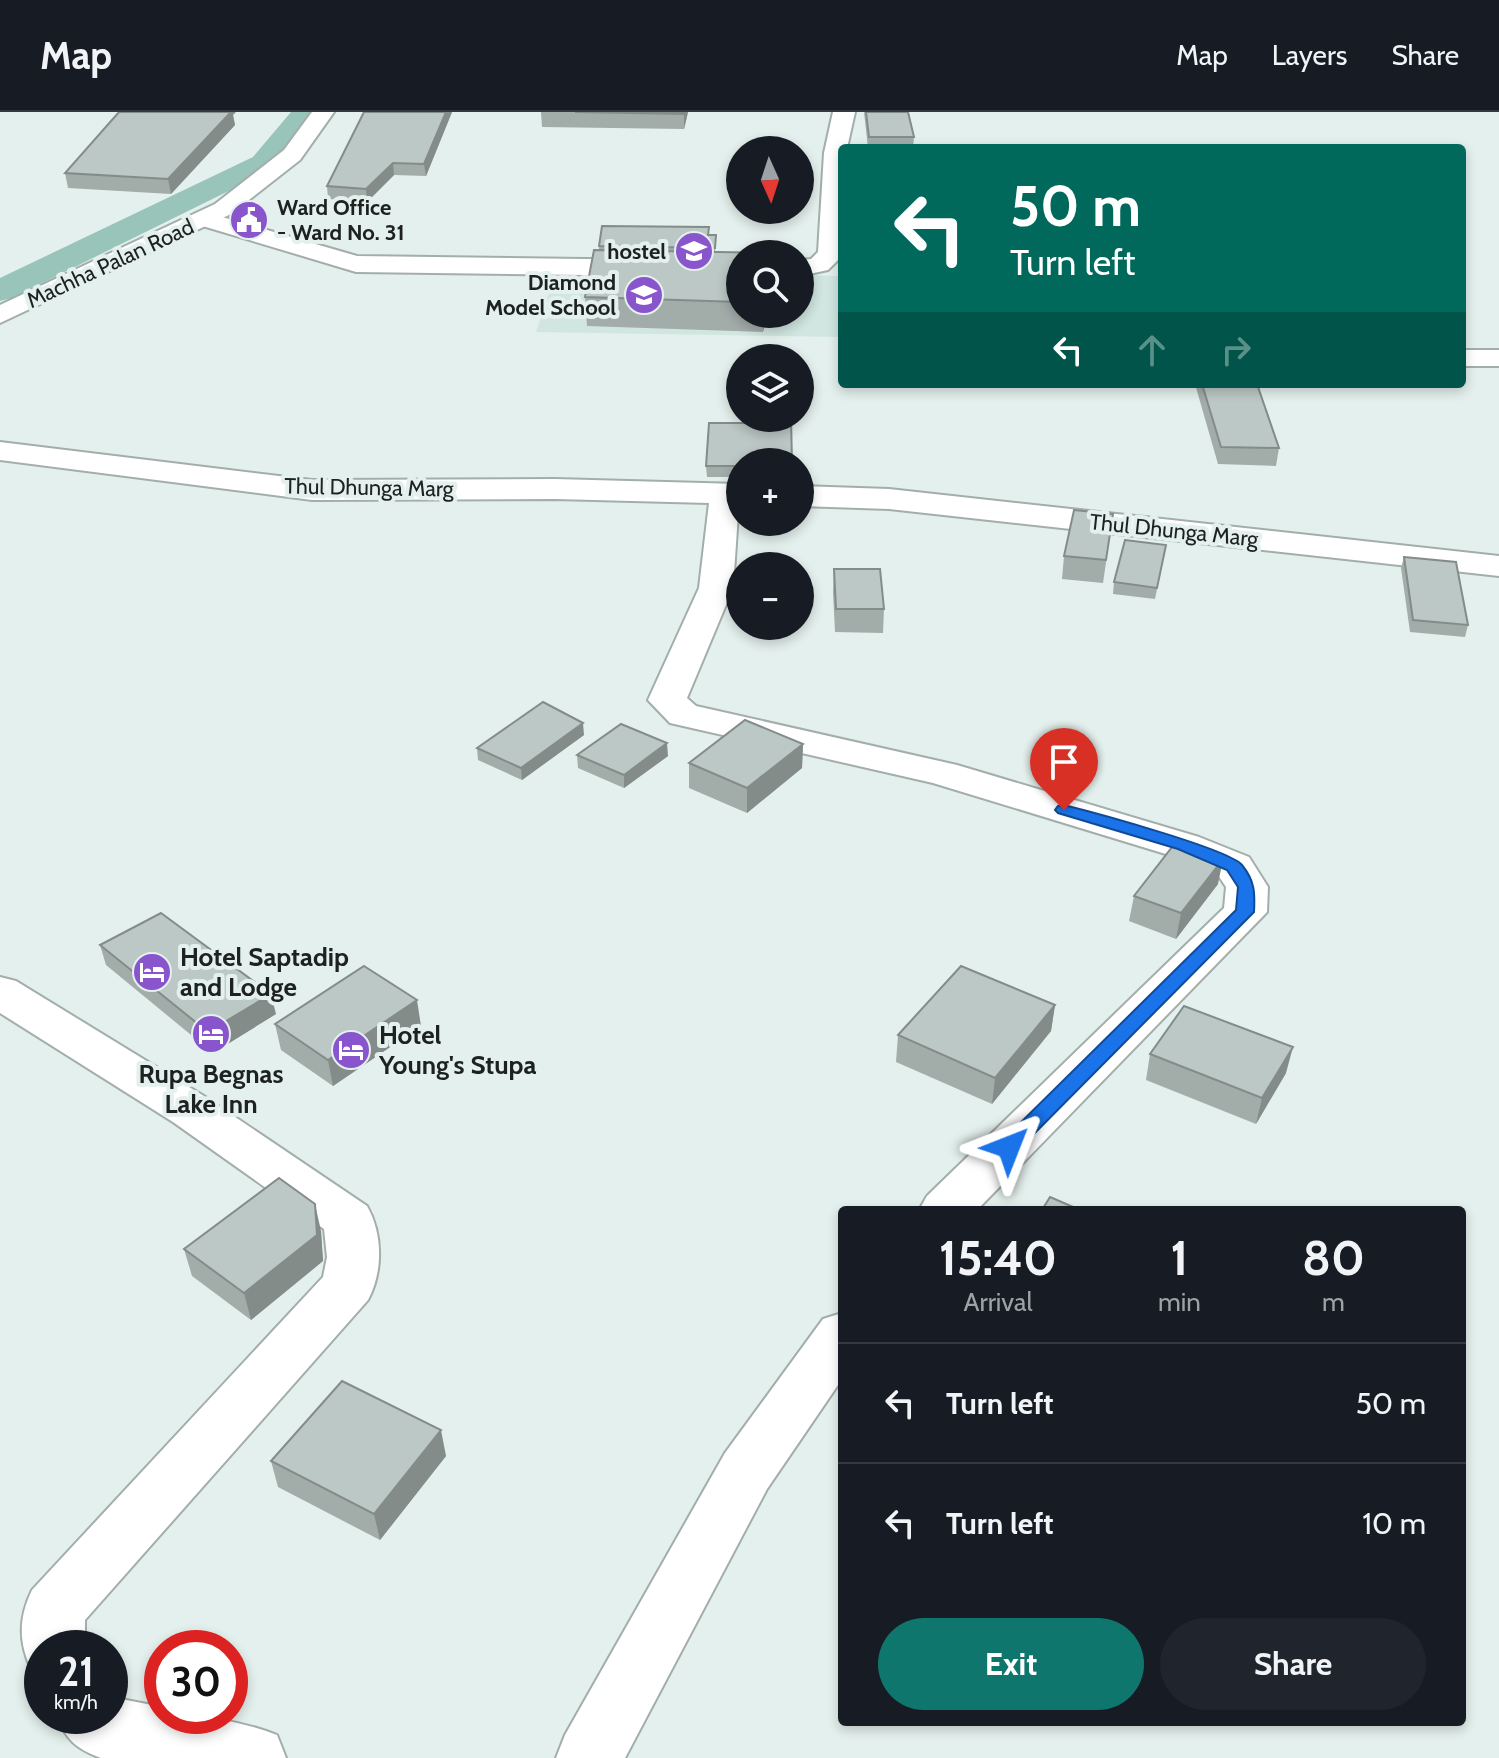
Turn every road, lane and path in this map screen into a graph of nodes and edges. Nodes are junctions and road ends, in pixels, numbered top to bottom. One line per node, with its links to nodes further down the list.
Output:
1 (323, 112): 3 (street, Machha Palan Road)
2 (844, 112): 4 (street)
3 (205, 219): 5 (street); 6 (street, Machha Palan Road)
4 (814, 266)
5 (726, 269)
6 (0, 315)
7 (1466, 358): 8 (street)
8 (1499, 358)
9 (0, 451): 10 (street, Thul Dhunga Marg)
10 (726, 494)
11 (814, 496): 13 (street, Thul Dhunga Marg)
12 (726, 533): 15 (street)
13 (1499, 566)
14 (0, 992): 17 (street)
15 (949, 1206)
16 (838, 1341): 20 (street)
17 (53, 1630)
18 (128, 1732): 19 (street)
19 (253, 1758)
20 (589, 1758)

